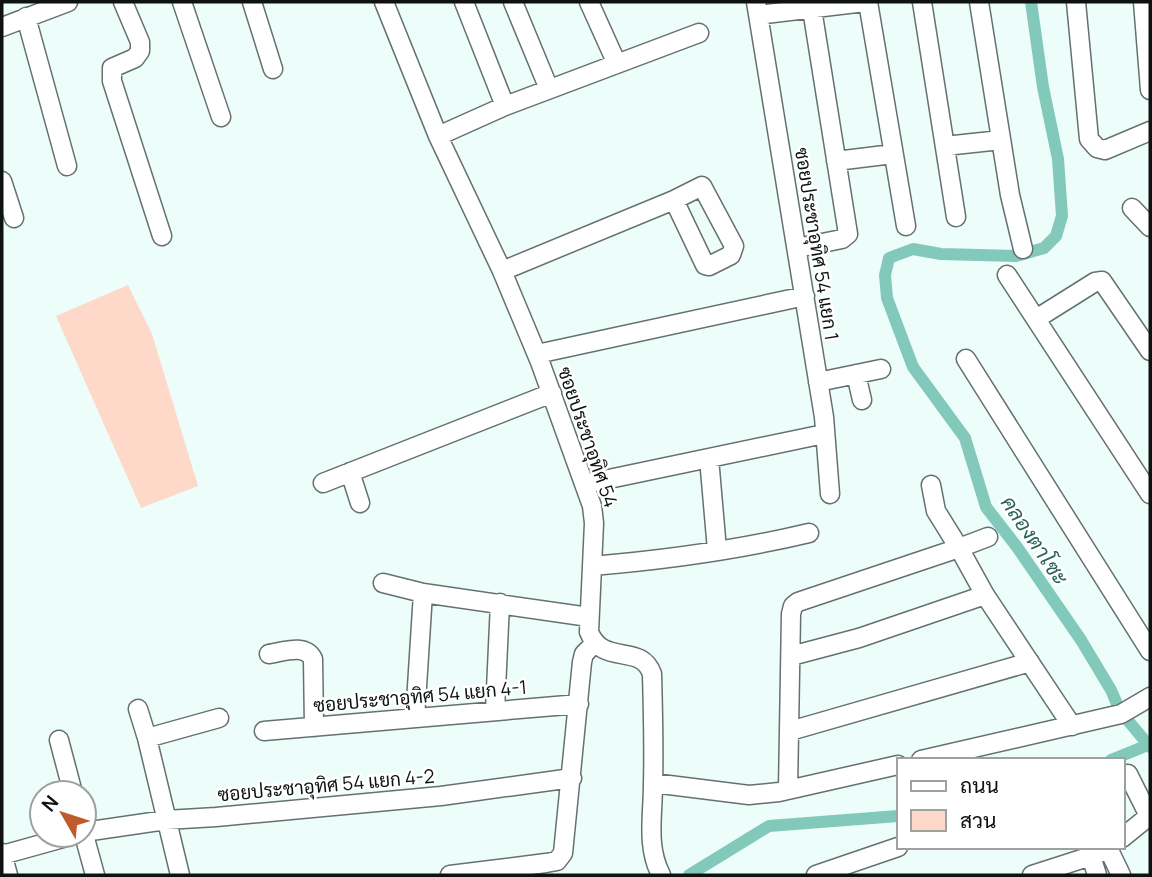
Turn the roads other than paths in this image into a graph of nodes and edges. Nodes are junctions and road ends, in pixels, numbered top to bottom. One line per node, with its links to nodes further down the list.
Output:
1 (68, 2): 16 (street)
2 (123, 2): 39 (street)
3 (182, 2): 24 (street)
4 (252, 2): 20 (street)
5 (384, 2): 26 (street, ซอยประชาอุทิศ 54)
6 (464, 2): 23 (street)
7 (513, 2): 21 (street)
8 (589, 2): 19 (street)
9 (866, 2): 15 (street); 29 (street)
10 (922, 2): 28 (street)
11 (979, 2): 27 (street)
12 (1076, 2): 25 (street)
13 (1143, 2): 22 (street)
14 (757, 9): 15 (street); 40 (street, ซอยประชาอุทิศ 54 แยก 1)
15 (813, 9): 30 (street)
16 (26, 17): 17 (street); 31 (street)
17 (2, 27)
18 (699, 33): 19 (street)
19 (617, 64): 21 (street)
20 (273, 69)
21 (549, 89): 23 (street)
22 (1150, 90)
23 (505, 106): 26 (street)
24 (221, 117)
25 (1150, 131)
26 (438, 136): 42 (street, ซอยประชาอุทิศ 54)
27 (1001, 140): 28 (street); 41 (street)
28 (945, 146): 35 (street)
29 (894, 155): 30 (street); 37 (street)
30 (836, 160): 40 (street)
31 (67, 166)
32 (2, 181): 36 (street)
33 (674, 200): 42 (street)
34 (1132, 208): 38 (street)
35 (956, 217)
36 (14, 218)
37 (906, 226)
38 (1150, 227)
39 (162, 236)
40 (797, 248): 44 (street, ซอยประชาอุทิศ 54 แยก 1)
41 (1023, 249)
42 (502, 271): 47 (street, ซอยประชาอุทิศ 54)
43 (1007, 275): 45 (street)
44 (805, 296): 47 (street); 51 (street, ซอยประชาอุทิศ 54 แยก 1)
45 (1036, 319): 46 (street); 61 (street)
46 (1150, 351)
47 (537, 354): 52 (street, ซอยประชาอุทิศ 54)
48 (966, 359): 74 (street)
49 (881, 369): 50 (street)
50 (856, 374): 51 (street); 53 (street)
51 (818, 382): 54 (street, ซอยประชาอุทิศ 54 แยก 1)
52 (552, 393): 56 (street); 58 (street, ซอยประชาอุทิศ 54)
53 (862, 400)
54 (824, 433): 55 (street); 60 (street, ซอยประชาอุทิศ 54 แยก 1)
55 (709, 458): 58 (street); 66 (street)
56 (350, 472): 57 (street); 62 (street)
57 (323, 483)
58 (584, 484): 67 (street, ซอยประชาอุทิศ 54)
59 (931, 485): 65 (street)
60 (830, 494)
61 (1150, 494)
62 (360, 503)
63 (809, 533): 66 (street)
64 (988, 537): 65 (street)
65 (959, 548): 70 (street); 76 (street)
66 (717, 550): 67 (street)
67 (592, 566): 72 (street, ซอยประชาอุทิศ 54)
68 (383, 583): 69 (street)
69 (423, 593): 71 (street); 83 (street)
70 (985, 595): 76 (street); 77 (street)
71 (500, 603): 72 (street); 81 (street)
72 (589, 617): 73 (street, ซอยประชาอุทิศ 54)
73 (594, 644): 79 (street); 95 (street)
74 (1150, 651)
75 (269, 654): 85 (street)
76 (791, 656): 87 (street)
77 (1030, 662): 84 (street); 87 (street)
78 (1150, 697): 84 (street)
79 (579, 704): 81 (street, ซอยประชาอุทิศ 54 แยก 4-1); 93 (street)
80 (138, 709): 88 (street)
81 (495, 711): 83 (street, ซอยประชาอุทิศ 54 แยก 4-1)
82 (219, 718): 88 (street)
83 (415, 718): 85 (street, ซอยประชาอุทิศ 54 แยก 4-1)
84 (1072, 726): 90 (street)
85 (314, 727): 86 (street, ซอยประชาอุทิศ 54 แยก 4-1)
86 (264, 731)
87 (789, 731): 96 (street)
88 (147, 738): 98 (street)
89 (59, 740): 94 (street)
90 (930, 758)
91 (897, 765): 96 (street)
92 (1128, 774): 97 (street)
93 (572, 778): 98 (street, ซอยประชาอุทิศ 54 แยก 4-2); 111 (street)
94 (69, 779)
95 (653, 783): 96 (street); 112 (street)
96 (788, 790)
97 (1149, 812): 100 (street)
98 (166, 820): 99 (street, ซอยประชาอุทิศ 54 แยก 4-2); 110 (street)
99 (98, 832)
100 (1124, 836)
101 (28, 847): 106 (street)
102 (897, 847): 113 (street)
103 (88, 849): 109 (street)
104 (1106, 849): 107 (street)
105 (1115, 849): 116 (street)
106 (2, 854): 108 (street)
107 (1091, 856): 114 (street); 115 (street)
108 (8, 875)
109 (95, 875)
110 (180, 875)
111 (450, 875)
112 (661, 875)
113 (816, 875)
114 (1032, 875)
115 (1097, 875)
116 (1121, 875)

